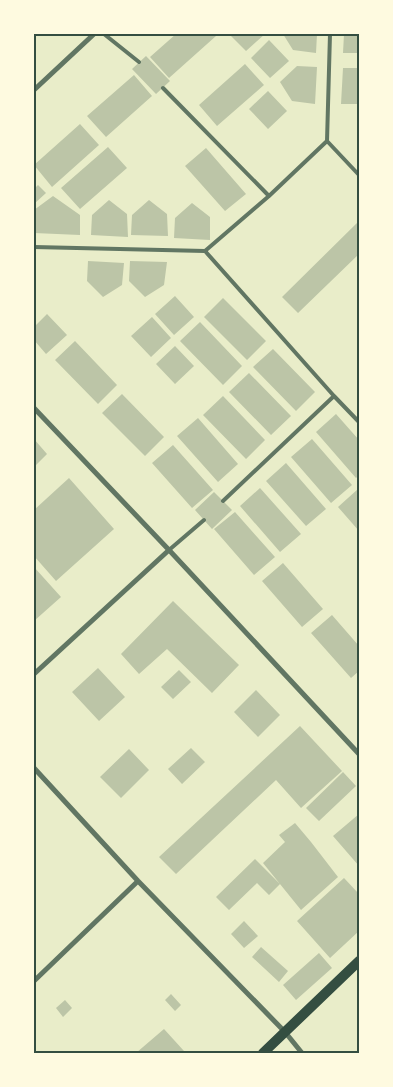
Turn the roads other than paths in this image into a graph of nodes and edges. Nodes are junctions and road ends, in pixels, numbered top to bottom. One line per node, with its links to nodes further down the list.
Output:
1 (94, 34): 6 (street)
2 (104, 34): 4 (lane)
3 (330, 34): 7 (lane)
4 (139, 62)
5 (163, 88): 9 (lane)
6 (34, 90)
7 (327, 141): 8 (lane); 9 (lane)
8 (359, 175)
9 (269, 196): 11 (lane)
10 (34, 247): 11 (lane)
11 (205, 251): 12 (lane)
12 (334, 396): 14 (lane); 15 (lane)
13 (34, 408): 17 (street)
14 (359, 422)
15 (224, 501)
16 (204, 520): 17 (lane)
17 (169, 550): 18 (street); 19 (street)
18 (34, 674)
19 (359, 754)
20 (34, 768): 21 (street)
21 (138, 881): 23 (street); 24 (street)
22 (359, 961): 24 (main road)
23 (34, 981)
24 (285, 1032): 25 (main road); 26 (street)
25 (263, 1053)
26 (302, 1053)

